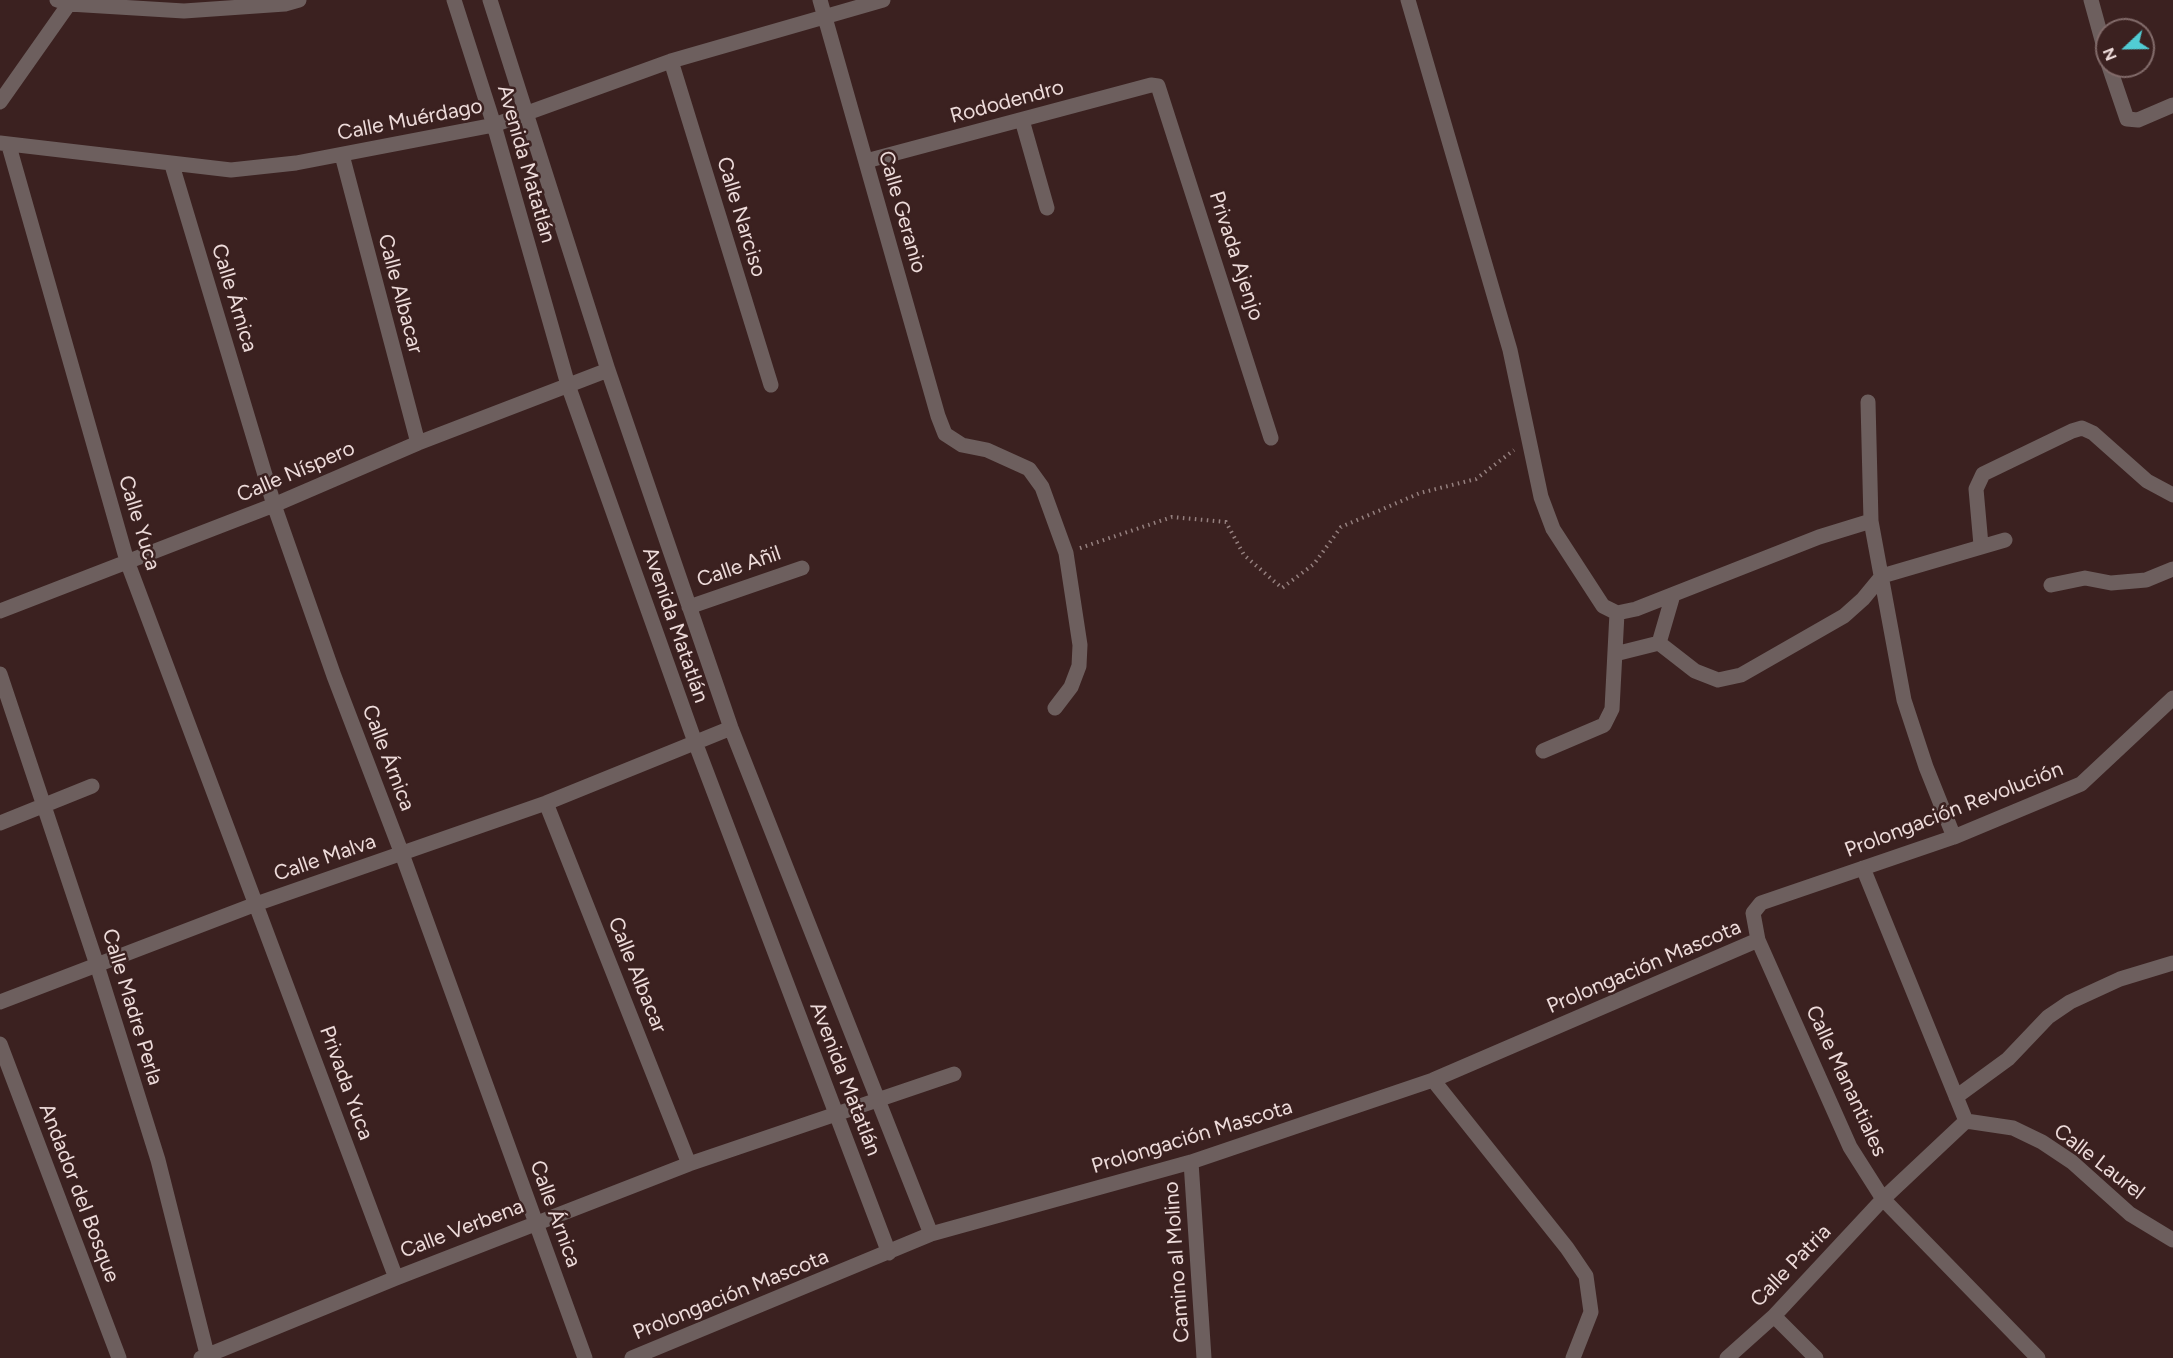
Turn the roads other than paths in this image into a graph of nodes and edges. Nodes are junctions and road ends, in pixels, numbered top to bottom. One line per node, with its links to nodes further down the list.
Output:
1 (454, 0): 19 (street, Avenida Matatlán)
2 (490, 0): 17 (street, Avenida Matatlán)
3 (820, 0): 10 (street, Calle Geranio)
4 (883, 0): 10 (street, Calle Muérdago)
5 (1408, 0): 44 (street)
6 (2091, 0): 11 (street)
7 (289, 1): 9 (street)
8 (63, 2): 9 (street); 15 (street)
9 (134, 4)
10 (824, 16): 12 (street, Calle Muérdago); 22 (street, Calle Geranio)
11 (2096, 18)
12 (671, 60): 17 (street, Calle Muérdago); 26 (street, Calle Narciso)
13 (2113, 78): 16 (street)
14 (1158, 86): 18 (street, Rododendro); 29 (street, Privada Ajenjo)
15 (0, 102)
16 (2173, 105)
17 (527, 115): 19 (street, Calle Muérdago); 25 (street, Avenida Matatlán)
18 (1023, 120): 22 (street, Rododendro); 24 (street)
19 (494, 125): 21 (street, Calle Muérdago); 27 (street, Avenida Matatlán)
20 (4, 144): 23 (street, Calle Muérdago); 36 (street, Calle Yuca)
21 (342, 155): 23 (street, Calle Muérdago); 30 (street, Calle Albacar)
22 (866, 161): 49 (street, Calle Geranio)
23 (172, 165): 32 (street, Calle Árnica)
24 (1047, 208)
25 (608, 370): 27 (street, Calle Níspero); 42 (street, Avenida Matatlán)
26 (771, 385)
27 (568, 386): 30 (street, Calle Níspero); 51 (street, Avenida Matatlán)
28 (1868, 402): 33 (street)
29 (1271, 438)
30 (418, 443): 32 (street, Calle Níspero)
31 (2173, 495): 35 (street)
32 (274, 505): 36 (street, Calle Níspero); 58 (street, Calle Árnica)
33 (1871, 521): 39 (street); 41 (street)
34 (2005, 540): 35 (street)
35 (1981, 545): 39 (street)
36 (127, 561): 43 (street, Calle Níspero); 60 (street, Calle Yuca)
37 (802, 568): 42 (street, Calle Añil)
38 (2173, 569): 40 (street)
39 (1882, 576): 45 (street); 57 (street)
40 (2051, 585)
41 (1673, 595): 44 (street); 45 (street)
42 (689, 607): 50 (street, Avenida Matatlán)
43 (0, 611)
44 (1617, 613): 46 (street)
45 (1659, 643): 46 (street)
46 (1615, 654): 52 (street)
47 (0, 674): 55 (street, Calle Madre Perla)
48 (2173, 698): 57 (street, Prolongación Revolución)
49 (1055, 708)
50 (731, 728): 51 (street, Calle Malva); 69 (street, Avenida Matatlán)
51 (695, 742): 54 (street, Calle Malva); 70 (street, Avenida Matatlán)
52 (1543, 751)
53 (92, 786): 55 (street)
54 (546, 803): 58 (street, Calle Malva); 73 (street, Calle Albacar)
55 (45, 804): 56 (street); 63 (street, Calle Madre Perla)
56 (0, 823)
57 (1954, 837): 59 (street, Prolongación Revolución)
58 (402, 854): 60 (street, Calle Malva); 75 (street, Calle Árnica)
59 (1863, 868): 61 (street, Prolongación Revolución); 68 (street)
60 (256, 904): 63 (street, Calle Malva); 79 (street, Privada Yuca)
61 (1758, 940): 67 (street, Prolongación Mascota); 74 (street, Calle Manantiales)
62 (2173, 963): 68 (street)
63 (97, 965): 64 (street, Calle Malva); 81 (street, Calle Madre Perla)
64 (0, 1002)
65 (0, 1044): 82 (street, Andador del Bosque)
66 (954, 1074): 69 (street, Calle Verbena)
67 (1433, 1080): 72 (street, Prolongación Mascota); 86 (street)
68 (1956, 1097): 71 (street)
69 (877, 1099): 70 (street, Calle Verbena); 76 (street, Avenida Matatlán)
70 (836, 1114): 73 (street, Calle Verbena); 78 (street, Avenida Matatlán)
71 (1966, 1121): 74 (street); 77 (street, Calle Laurel)
72 (1191, 1162): 76 (street, Prolongación Mascota); 85 (street, Camino al Molino)
73 (689, 1164): 75 (street, Calle Verbena)
74 (1883, 1199): 80 (street, Calle Patria); 89 (street, Calle Manantiales)
75 (536, 1223): 79 (street, Calle Verbena); 83 (street, Calle Árnica)
76 (931, 1234): 78 (street, Prolongación Mascota)
77 (2173, 1240)
78 (889, 1253): 84 (street, Prolongación Mascota)
79 (396, 1278): 81 (street, Calle Verbena)
80 (1774, 1316): 87 (street, Calle Patria); 88 (street)
81 (205, 1357)
82 (119, 1358)
83 (585, 1358)
84 (632, 1358)
85 (1204, 1358)
86 (1573, 1358)
87 (1728, 1358)
88 (1816, 1358)
89 (2038, 1358)

